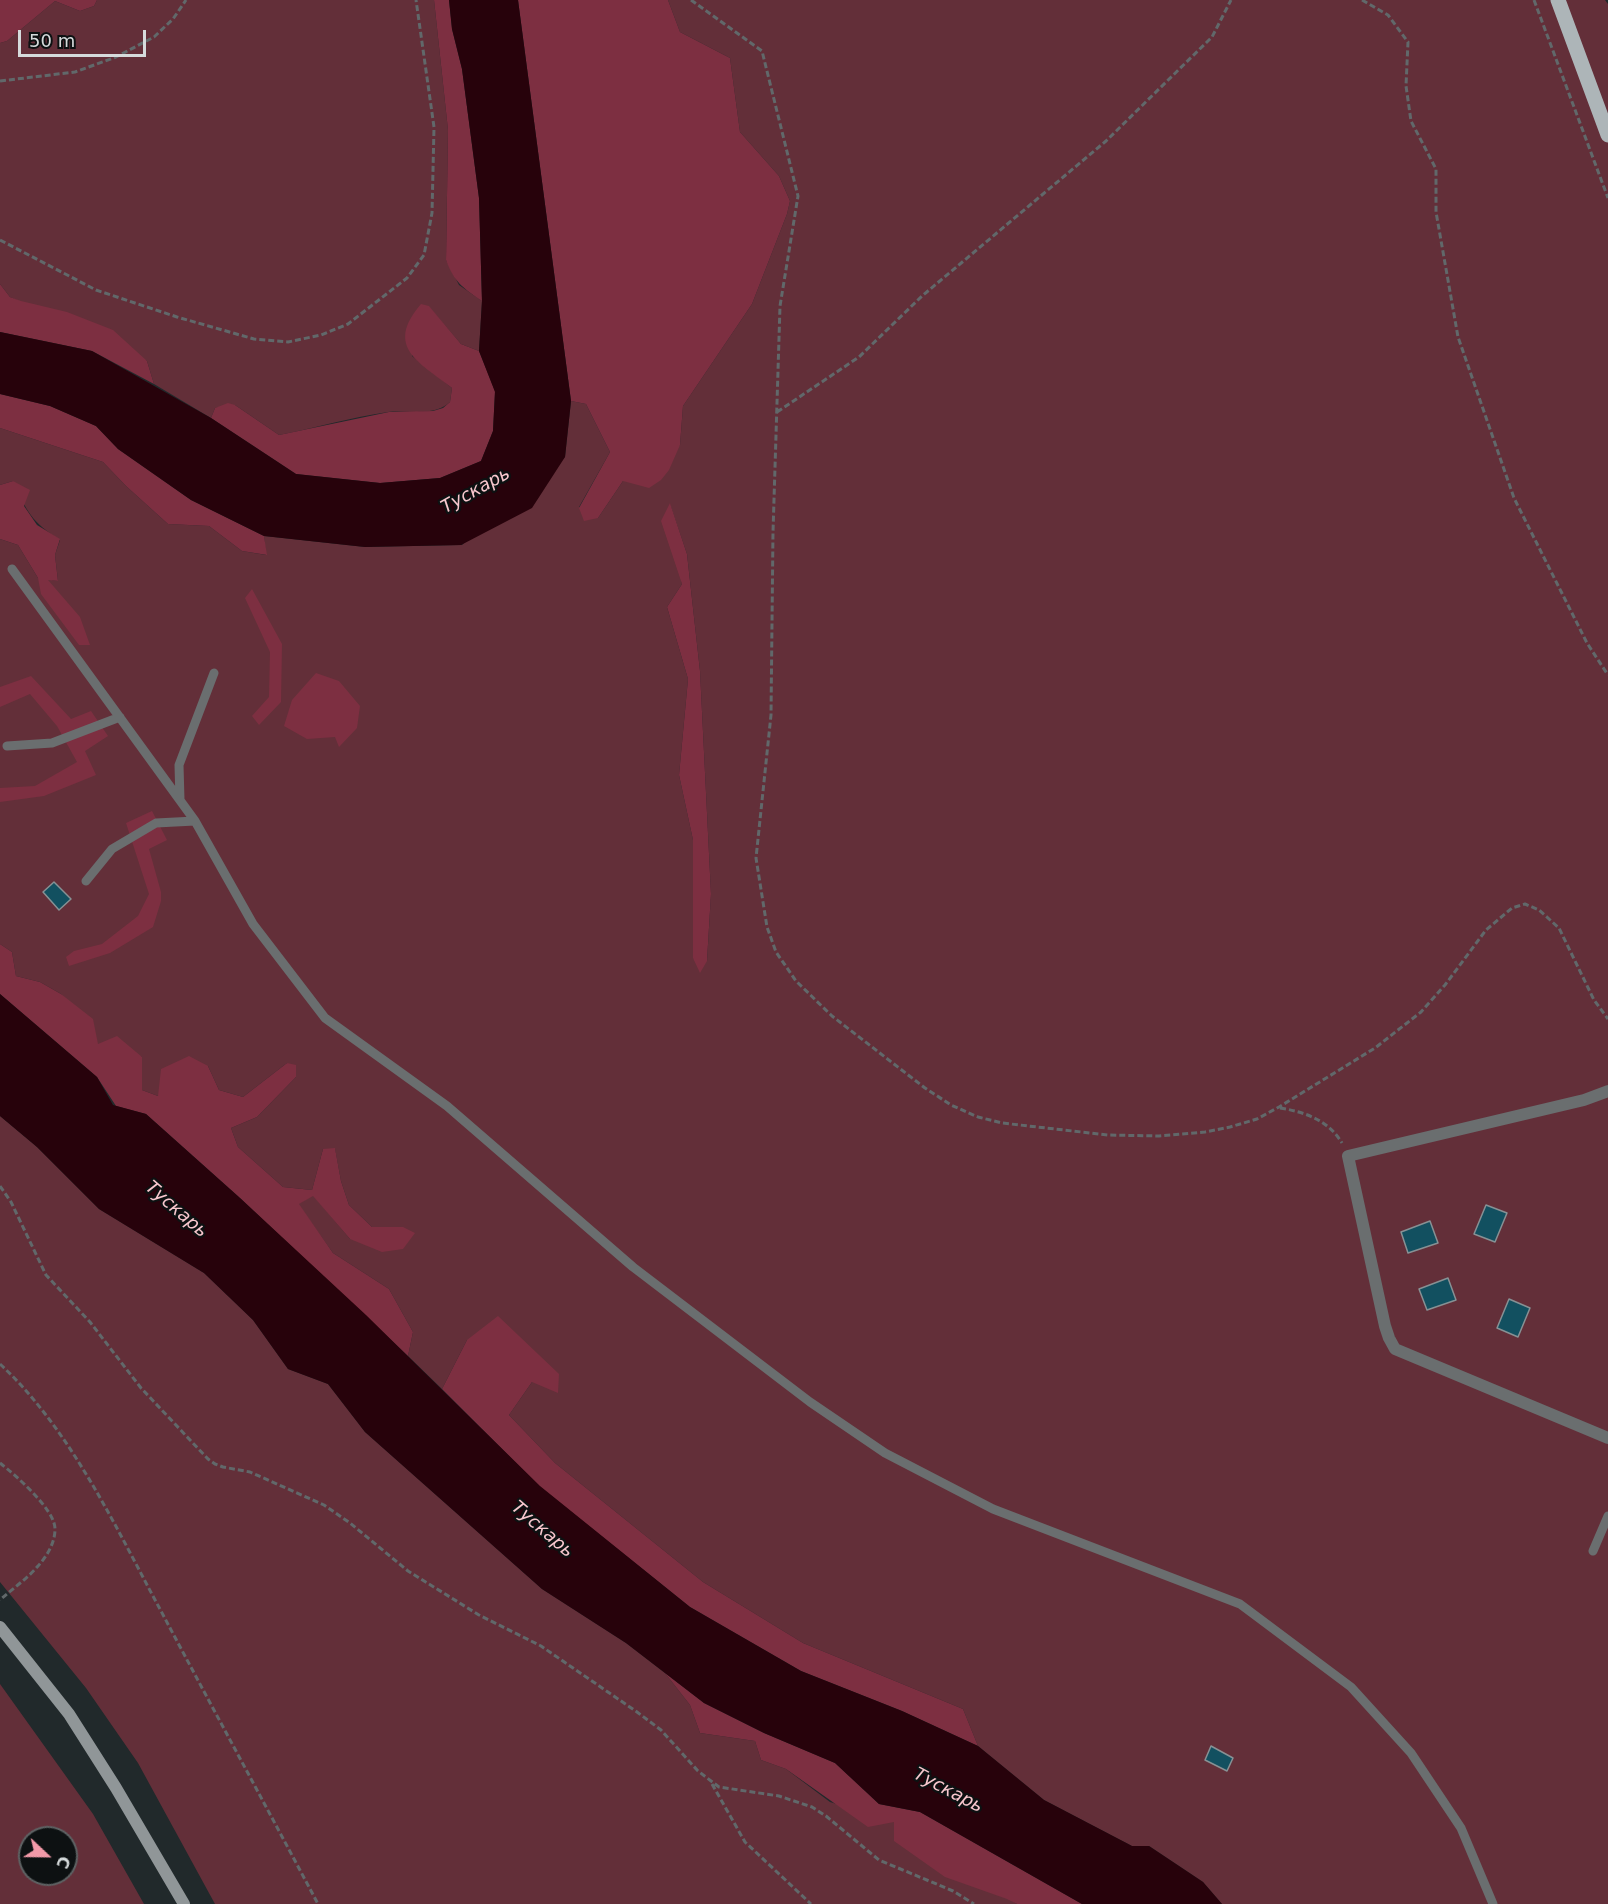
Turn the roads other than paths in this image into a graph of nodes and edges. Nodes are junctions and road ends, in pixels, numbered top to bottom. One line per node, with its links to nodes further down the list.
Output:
1 (1558, 0): 2 (main road)
2 (1608, 135)
3 (12, 570): 5 (lane)
4 (214, 673): 7 (lane)
5 (120, 717): 6 (lane); 7 (lane)
6 (7, 746)
7 (180, 800): 8 (lane)
8 (195, 821): 9 (lane); 16 (lane)
9 (86, 881)
10 (1608, 1091): 11 (street)
11 (1608, 1438)
12 (1608, 1516): 13 (lane)
13 (1593, 1551)
14 (0, 1627): 15 (main road)
15 (184, 1904)
16 (1493, 1904)

